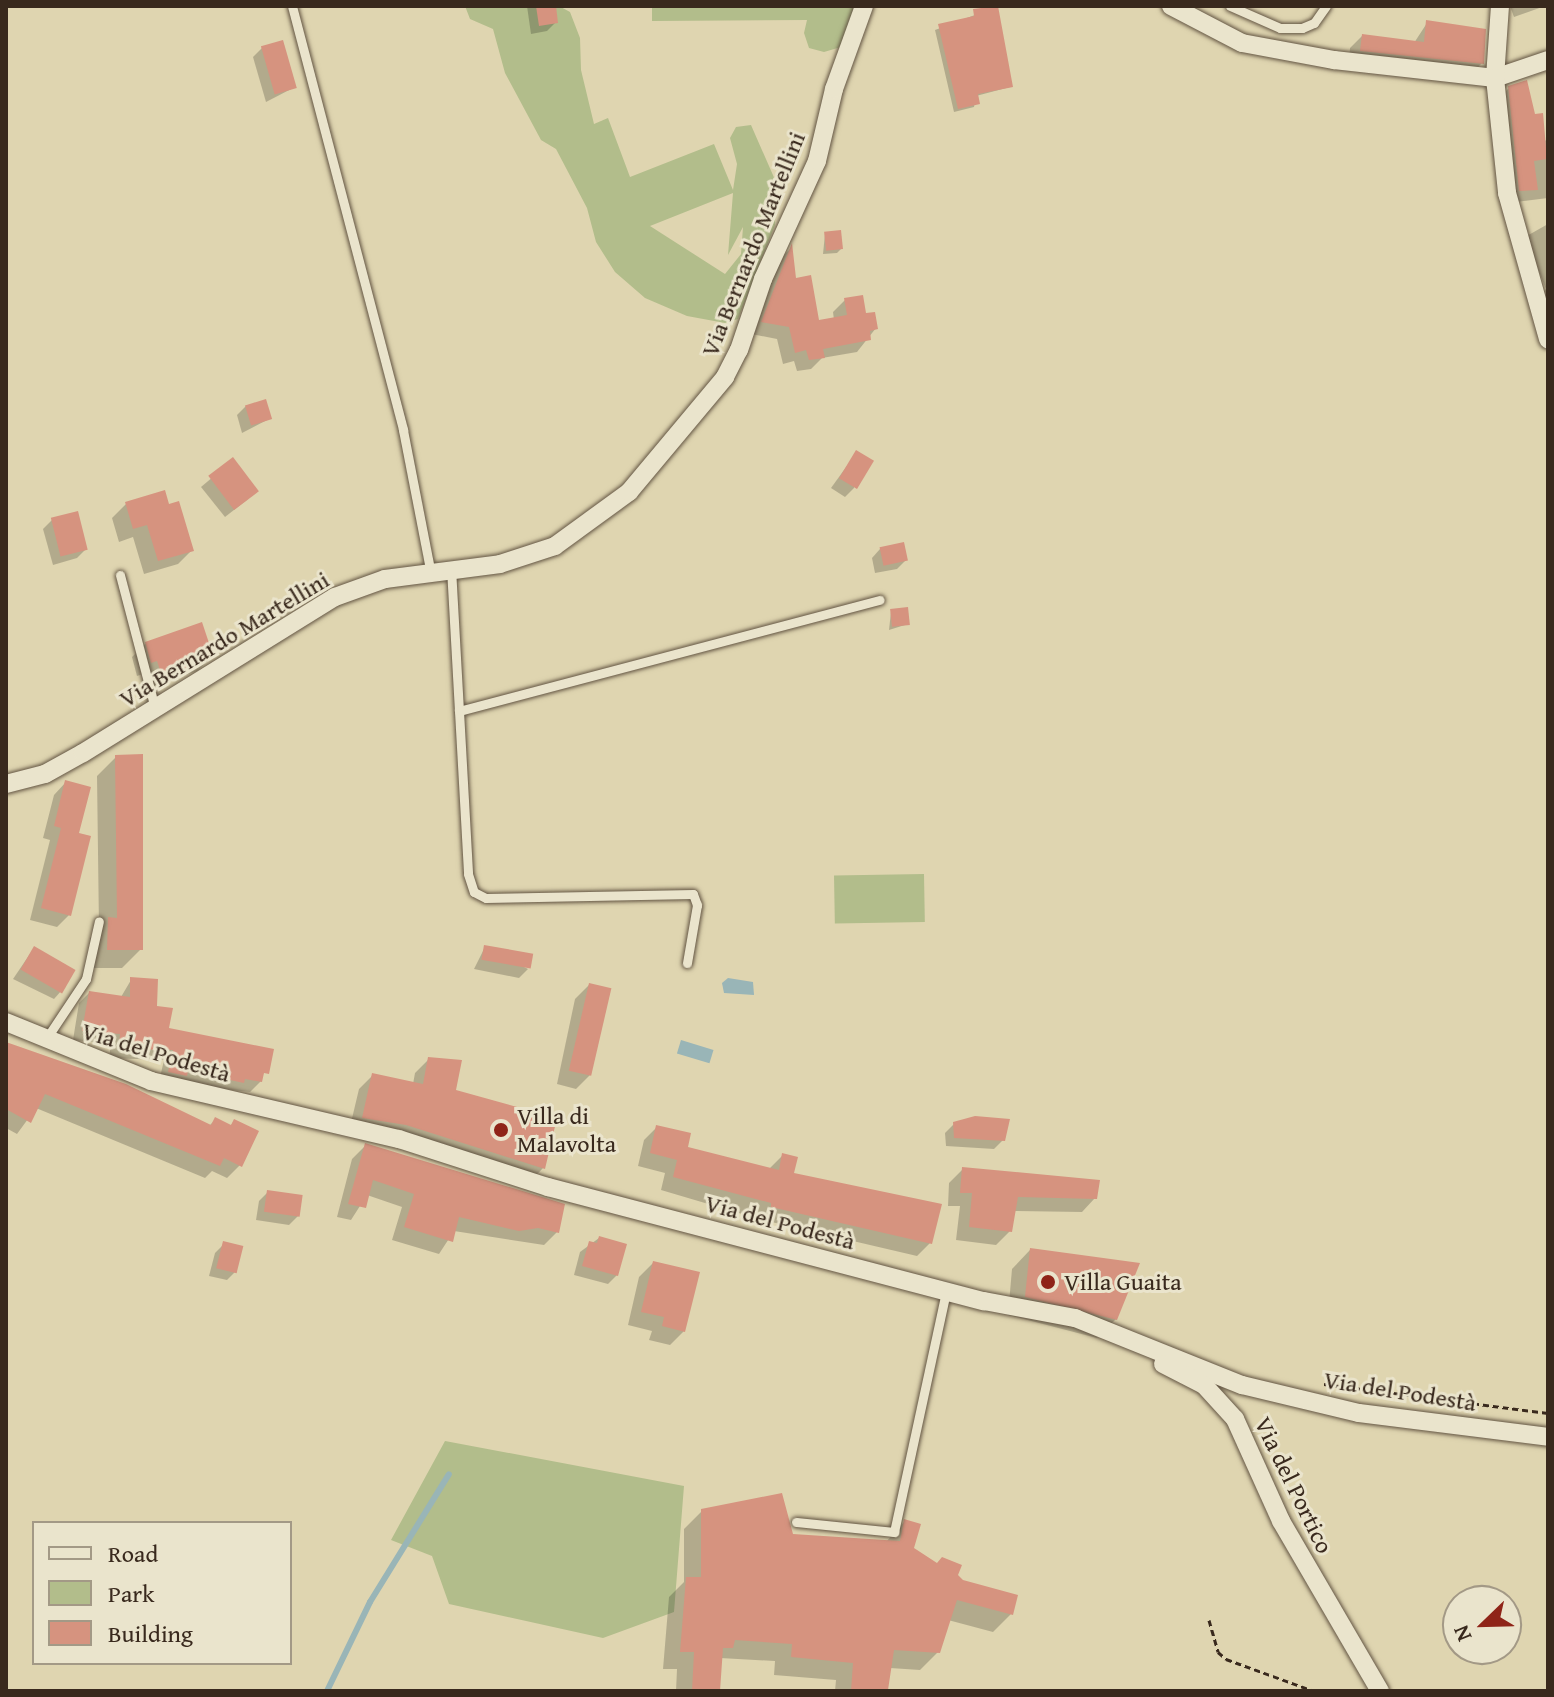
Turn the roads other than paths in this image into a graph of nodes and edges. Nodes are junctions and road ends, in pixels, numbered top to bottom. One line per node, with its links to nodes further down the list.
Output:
1 (292, 6): 11 (lane)
2 (864, 6): 10 (street, Via Bernardo Martellini)
3 (1171, 6): 8 (street)
4 (1230, 6): 5 (lane)
5 (1326, 6)
6 (1500, 6): 8 (street)
7 (1548, 60): 8 (street)
8 (1495, 78): 9 (street)
9 (1548, 339)
10 (451, 568): 11 (street, Via Bernardo Martellini); 15 (lane)
11 (430, 569): 14 (street, Via Bernardo Martellini)
12 (120, 575): 14 (lane)
13 (880, 600): 15 (lane)
14 (155, 708): 16 (street, Via Bernardo Martellini)
15 (459, 711): 18 (lane)
16 (6, 784)
17 (99, 921): 20 (lane)
18 (687, 963)
19 (6, 1022): 20 (street, Via del Podestà)
20 (44, 1042): 21 (street, Via del Podestà)
21 (946, 1291): 22 (street, Via del Podestà); 24 (lane)
22 (1126, 1337): 23 (street, Via del Podestà); 25 (street, Via del Portico)
23 (1548, 1437)
24 (796, 1522)
25 (1380, 1691)

